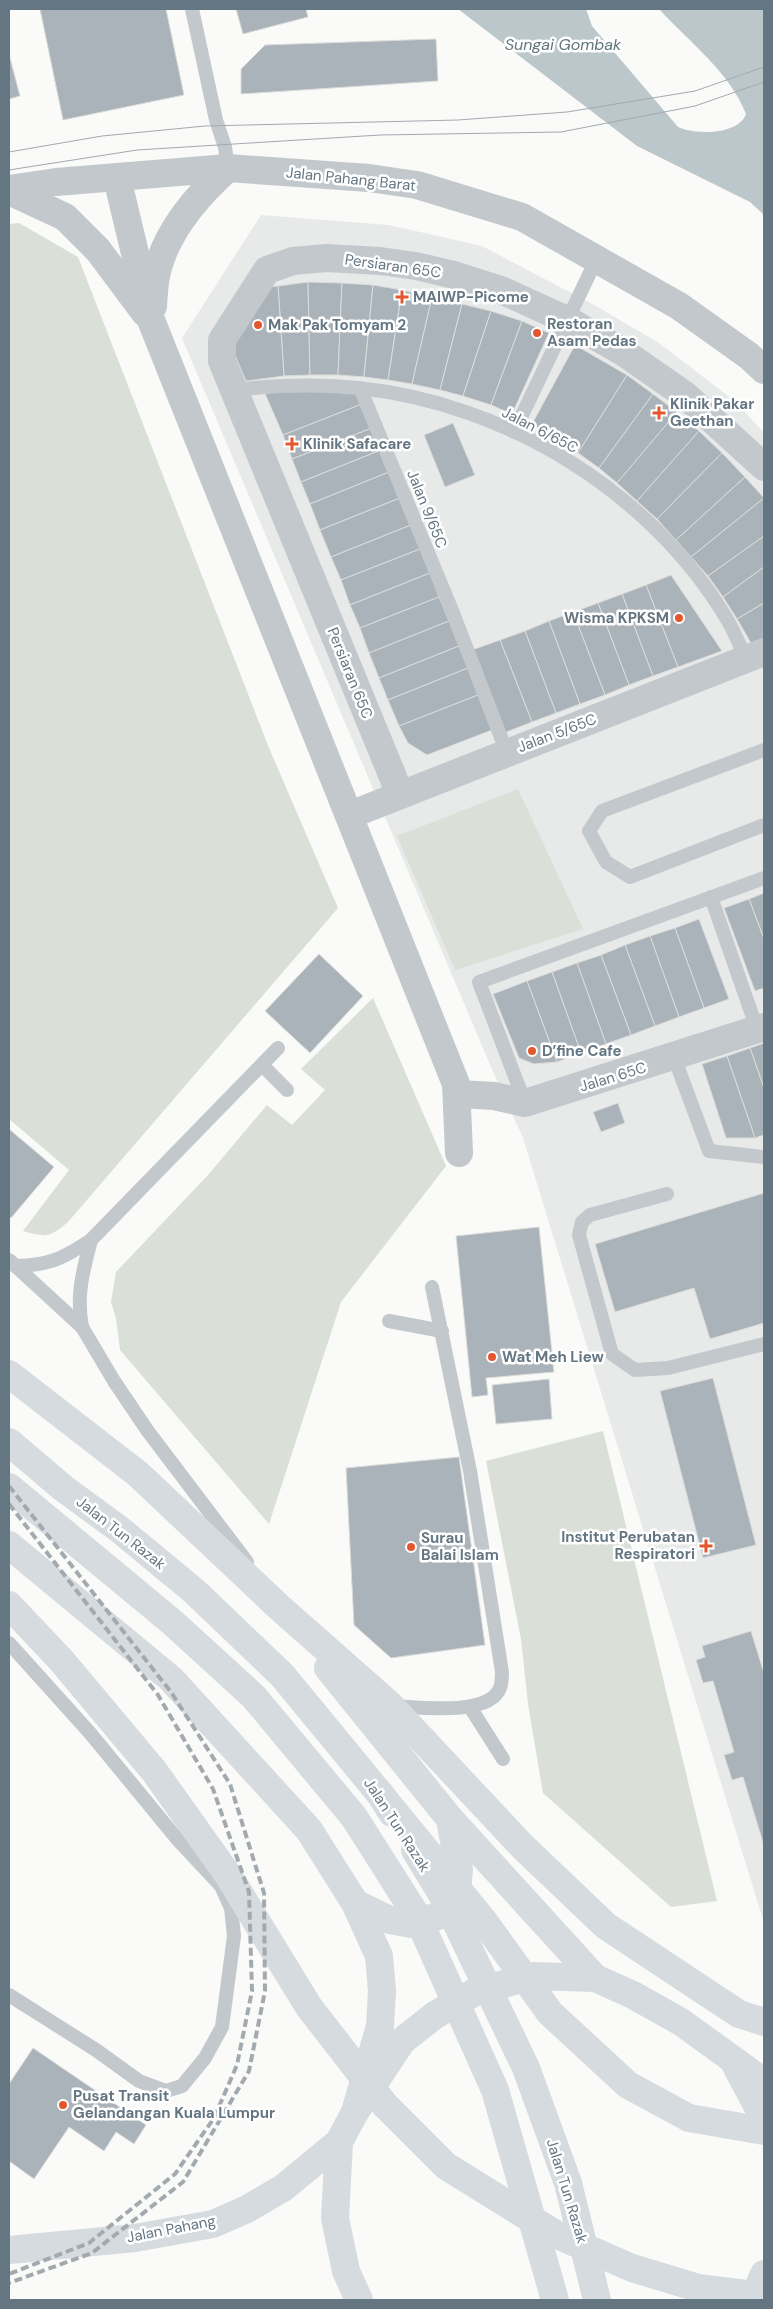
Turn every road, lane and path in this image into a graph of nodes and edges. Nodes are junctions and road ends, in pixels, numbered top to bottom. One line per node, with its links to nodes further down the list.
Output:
1 (192, 9): 2 (lane)
2 (228, 168): 3 (street, Jalan Pahang Barat); 5 (street, Jalan Pahang Barat); 6 (street)
3 (117, 178): 4 (street, Jalan Pahang Barat); 6 (street)
4 (9, 190): 6 (street)
5 (597, 258): 7 (lane); 8 (street, Jalan Pahang Barat)
6 (151, 320): 17 (street)
7 (569, 321): 10 (street, Persiaran 65C); 11 (lane); 12 (street, Persiaran 65C)
8 (764, 370)
9 (360, 388): 10 (lane, Jalan 6/65C); 11 (lane, Jalan 6/65C); 15 (lane, Jalan 9/65C)
10 (234, 390): 16 (street, Persiaran 65C)
11 (514, 432): 13 (lane, Jalan 6/65C)
12 (764, 467)
13 (755, 655): 15 (street, Jalan 5/65C)
14 (764, 750): 18 (lane)
15 (506, 753): 16 (street, Jalan 5/65C)
16 (400, 794): 17 (street, Jalan 5/65C)
17 (350, 815): 26 (street)
18 (764, 825)
19 (764, 878): 20 (lane)
20 (711, 897): 21 (lane); 27 (lane)
21 (761, 1028): 23 (street, Jalan 65C)
22 (278, 1048): 24 (lane)
23 (674, 1057): 27 (street, Jalan 65C); 29 (lane)
24 (262, 1065): 25 (lane); 31 (lane)
25 (287, 1090)
26 (458, 1094): 27 (street, Jalan 65C); 28 (street)
27 (525, 1103)
28 (459, 1153)
29 (764, 1157)
30 (667, 1194): 37 (lane)
31 (91, 1240): 32 (lane); 35 (lane)
32 (12, 1263): 35 (lane)
33 (432, 1287): 36 (lane)
34 (389, 1320): 36 (lane)
35 (82, 1327): 43 (lane)
36 (442, 1331): 46 (lane)
37 (764, 1344)
38 (9, 1374): 43 (main road)
39 (9, 1442): 48 (main road, Jalan Tun Razak)
40 (9, 1487): 63 (main road)
41 (9, 1545): 50 (main road)
42 (9, 1605): 61 (main road)
43 (280, 1608): 45 (main road); 49 (main road)
44 (9, 1643): 52 (lane)
45 (390, 1705): 46 (lane); 53 (main road)
46 (470, 1707): 47 (lane)
47 (503, 1759)
48 (380, 1794): 57 (main road); 64 (main road, Jalan Tun Razak)
49 (450, 1820): 50 (main road); 51 (main road)
50 (355, 1903): 56 (main road)
51 (596, 1978): 54 (main road); 56 (main road)
52 (9, 1995)
53 (764, 2022)
54 (734, 2062): 55 (main road); 57 (main road)
55 (764, 2082)
56 (355, 2112): 58 (main road)
57 (764, 2130)
58 (340, 2142): 59 (main road, Jalan Pahang); 62 (main road)
59 (9, 2250)
60 (764, 2274): 65 (main road)
61 (764, 2296)
62 (359, 2300)
63 (555, 2300)
64 (597, 2300)
65 (753, 2300)

